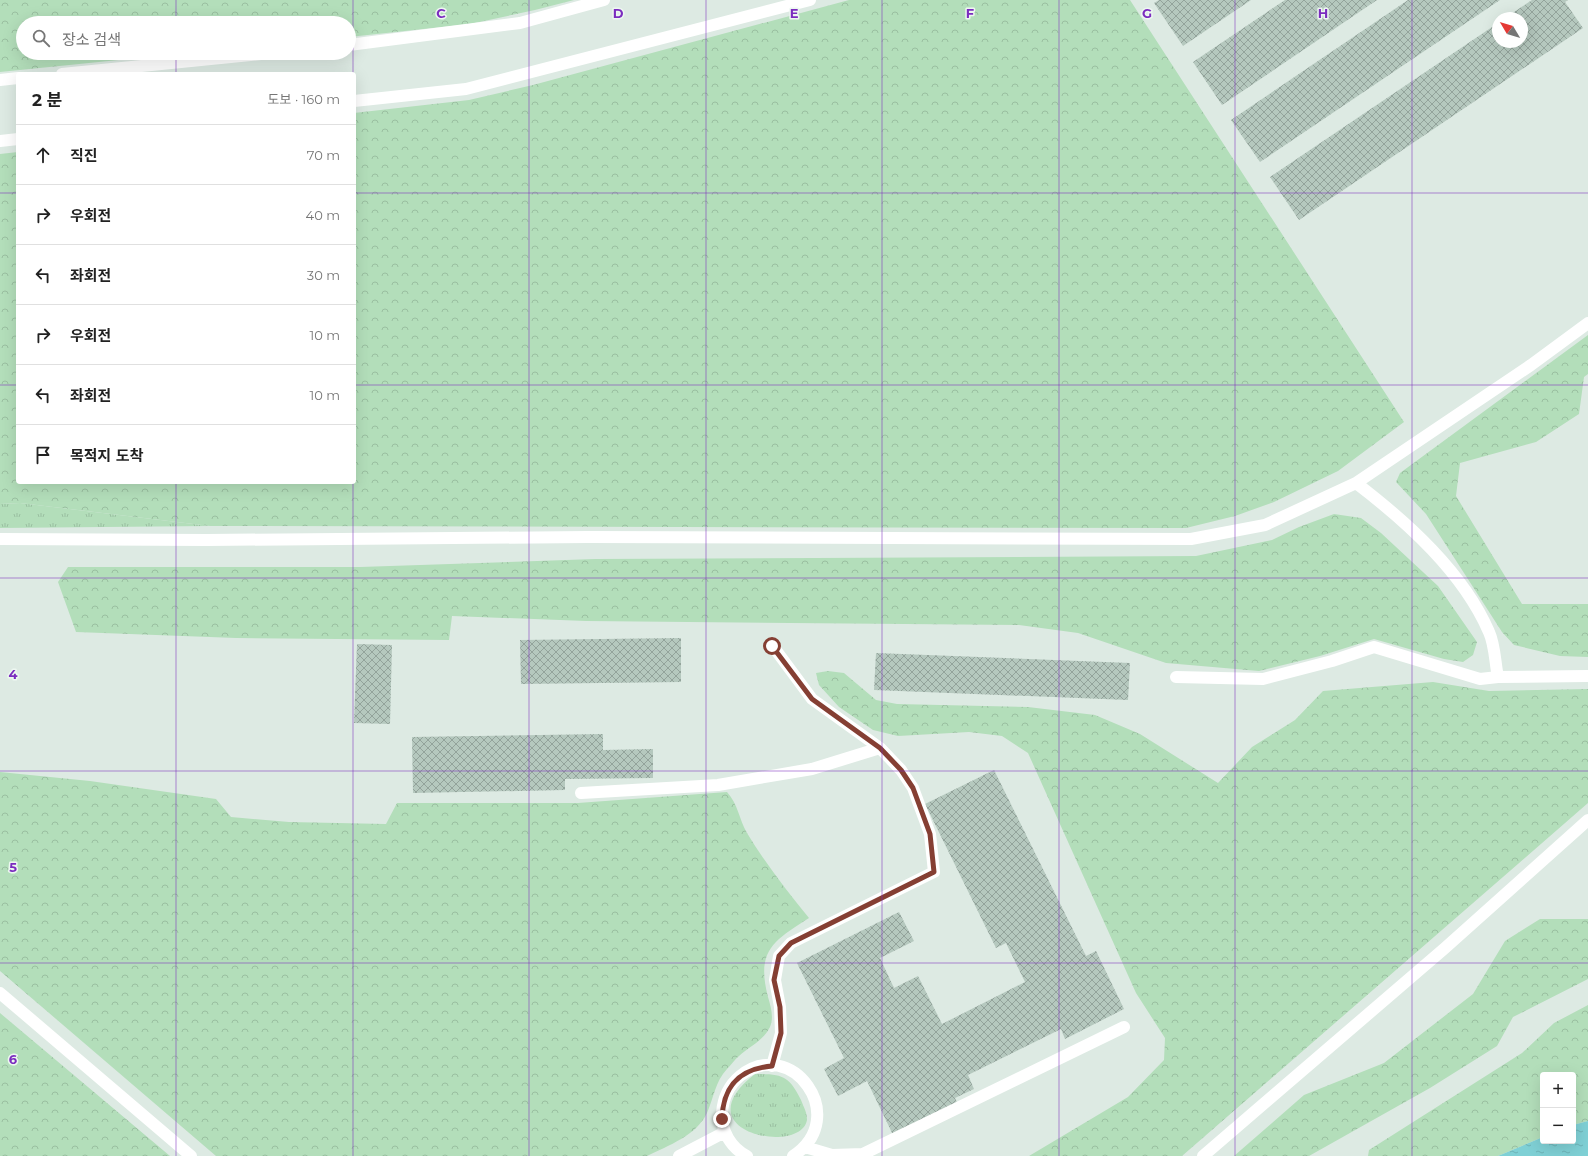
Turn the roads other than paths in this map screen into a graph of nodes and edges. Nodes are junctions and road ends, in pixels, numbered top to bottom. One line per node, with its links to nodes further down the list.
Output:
1 (604, 0): 3 (street)
2 (810, 0): 8 (street)
3 (356, 43)
4 (201, 60): 5 (street)
5 (82, 72)
6 (16, 78): 7 (street)
7 (0, 80)
8 (356, 102)
9 (16, 139): 10 (street)
10 (0, 141)
11 (1588, 323): 12 (street)
12 (1356, 483): 13 (street); 17 (street)
13 (0, 539)
14 (772, 646): 18 (street)
15 (1588, 676): 17 (street)
16 (1176, 677): 17 (street)
17 (1498, 677)
18 (880, 748): 19 (street); 23 (street)
19 (581, 793)
20 (1588, 820): 30 (street)
21 (0, 993): 26 (street)
22 (1124, 1027): 25 (street)
23 (772, 1066): 24 (street); 25 (street)
24 (725, 1132): 27 (street); 28 (street)
25 (804, 1147): 29 (street)
26 (191, 1156)
27 (678, 1156)
28 (747, 1156)
29 (793, 1156)
30 (1203, 1156)

